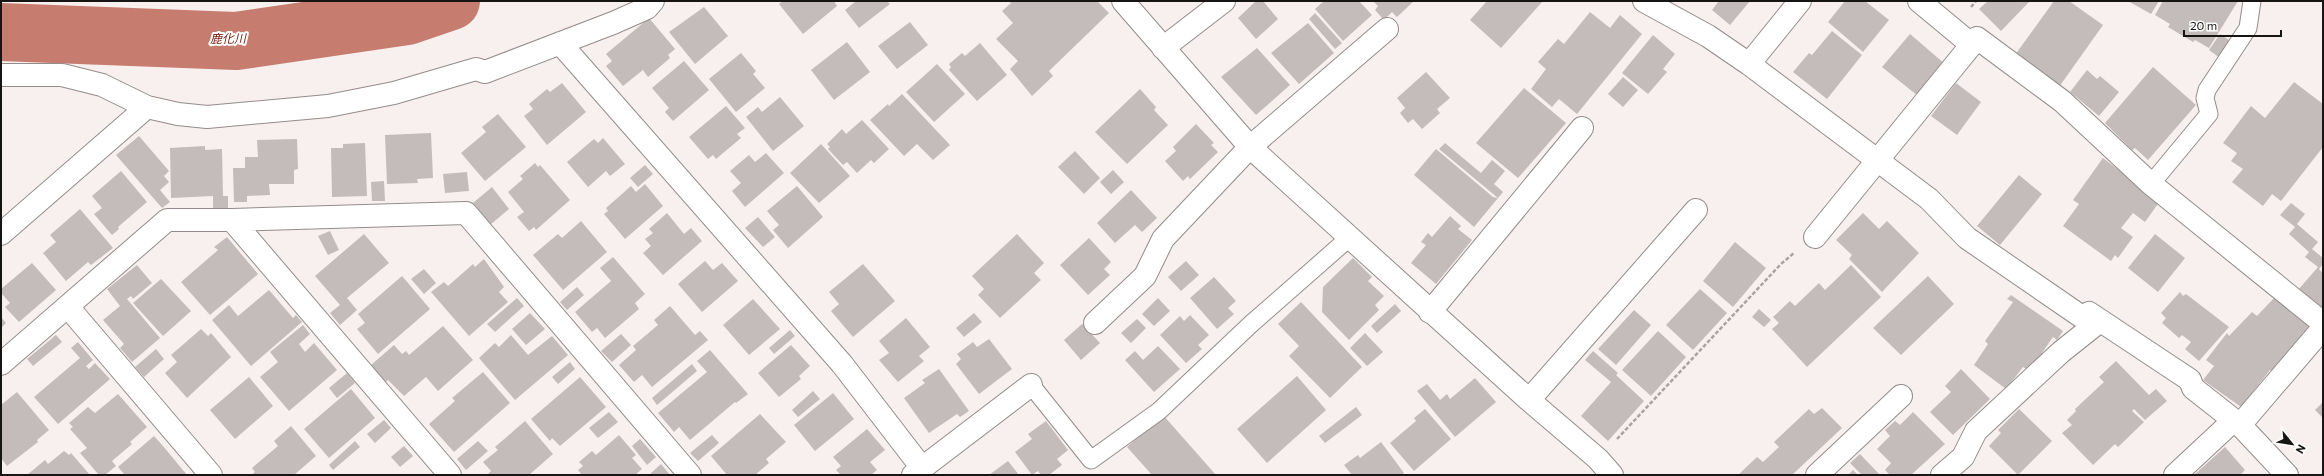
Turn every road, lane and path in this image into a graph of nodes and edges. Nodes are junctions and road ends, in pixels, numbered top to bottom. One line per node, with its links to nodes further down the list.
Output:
1 (653, 1): 9 (street)
2 (1123, 1): 11 (street)
3 (1224, 1): 11 (street)
4 (1644, 1): 12 (street)
5 (1800, 1): 12 (street)
6 (1919, 1): 10 (street)
7 (2252, 1): 18 (lane)
8 (1387, 29): 16 (street)
9 (560, 43): 14 (street); 36 (street)
10 (1972, 45): 17 (street); 18 (street)
11 (1163, 48): 16 (street)
12 (1749, 64): 17 (street)
13 (1, 75): 14 (street)
14 (147, 107): 21 (street)
15 (1582, 128): 25 (street)
16 (1250, 147): 23 (street); 28 (street)
17 (1878, 162): 22 (street); 26 (street)
18 (2151, 184): 27 (street)
19 (1696, 210): 33 (street)
20 (232, 220): 24 (street); 38 (street); 39 (street)
21 (1, 234)
22 (1815, 237): 35 (path)
23 (1349, 238): 25 (street); 31 (lane)
24 (68, 307): 30 (street); 37 (street)
25 (1430, 312): 33 (street)
26 (2100, 321): 34 (street); 42 (street)
27 (2323, 322)
28 (1095, 323)
29 (2323, 328): 34 (street)
30 (1, 364)
31 (1031, 385): 36 (street)
32 (1901, 396): 41 (street)
33 (1529, 400): 35 (street)
34 (2237, 422): 43 (street); 44 (street)
35 (1598, 459): 40 (street)
36 (925, 470)
37 (211, 475)
38 (450, 475)
39 (690, 475)
40 (1612, 475)
41 (1817, 475)
42 (1942, 475)
43 (2175, 475)
44 (2287, 475)

